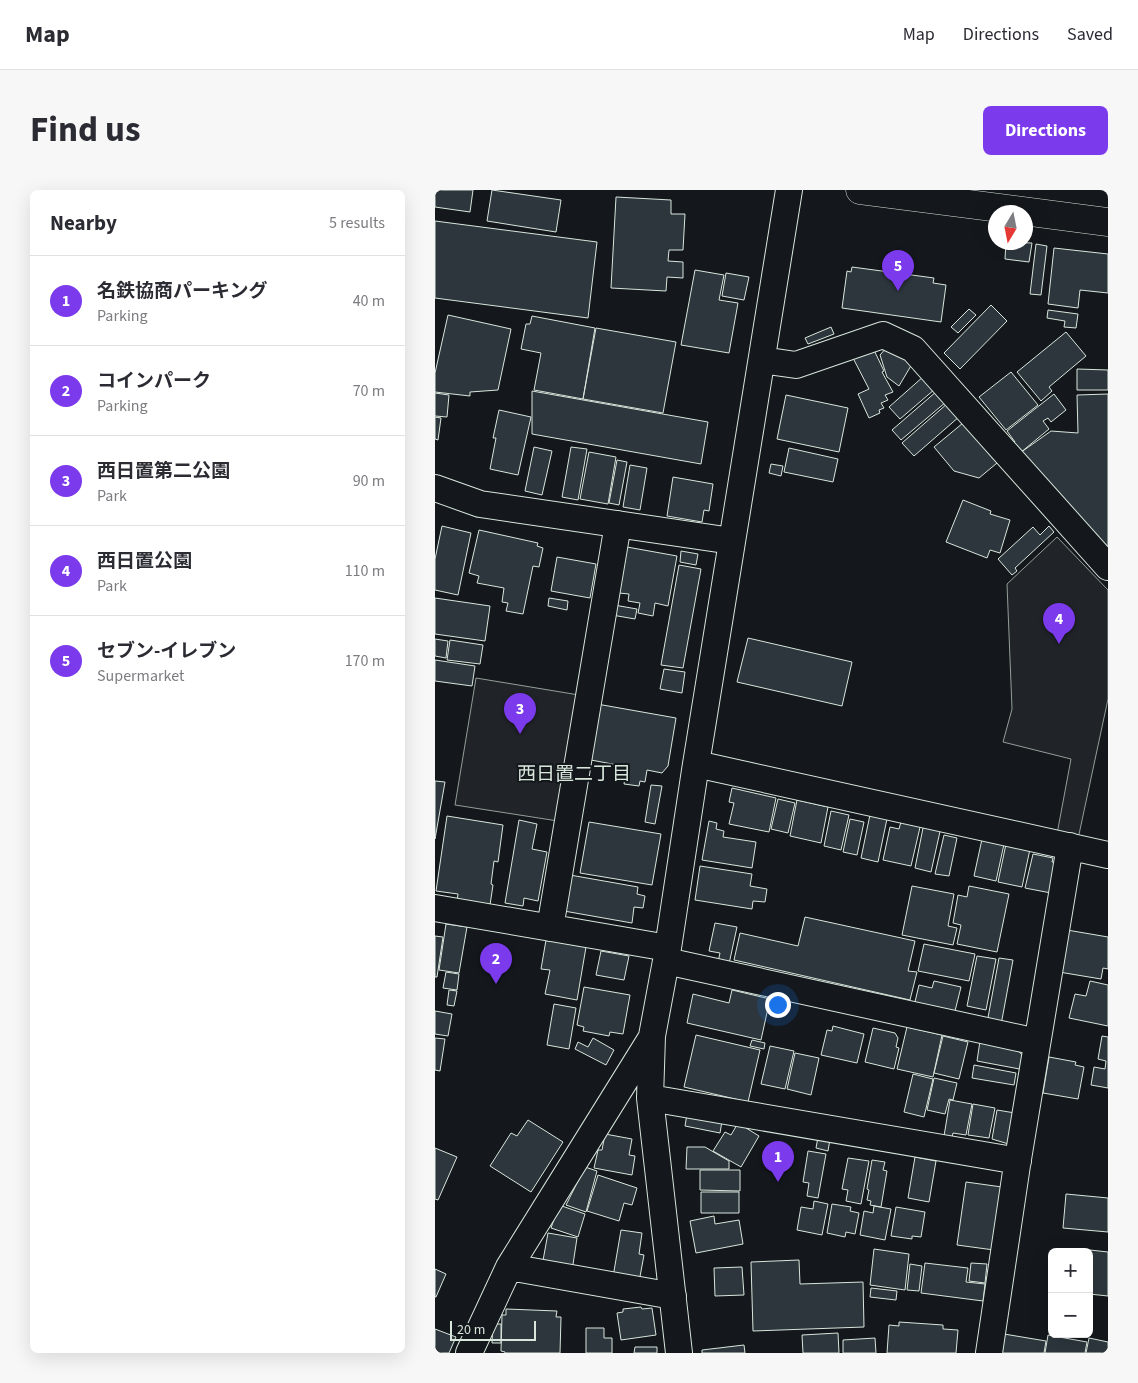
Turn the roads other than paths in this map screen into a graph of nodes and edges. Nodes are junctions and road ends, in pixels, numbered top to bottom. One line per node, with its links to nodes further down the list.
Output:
1 (789, 190): 4 (street)
2 (860, 190): 3 (street)
3 (1108, 222)
4 (761, 360): 7 (street); 8 (street)
5 (435, 488): 6 (street)
6 (618, 524): 7 (street); 13 (street)
7 (732, 540): 9 (street)
8 (1108, 567)
9 (696, 764): 10 (street); 14 (street)
10 (1070, 846): 11 (street); 16 (street)
11 (1108, 855)
12 (435, 908): 13 (street)
13 (550, 928): 14 (street)
14 (667, 955): 15 (street); 16 (street)
15 (652, 1036): 17 (street); 19 (street)
16 (1037, 1042): 18 (street)
17 (650, 1098): 18 (street); 20 (street)
18 (1018, 1161): 23 (street)
19 (509, 1267): 20 (street); 21 (street)
20 (673, 1296): 22 (street)
21 (469, 1353)
22 (679, 1353)
23 (989, 1353)

